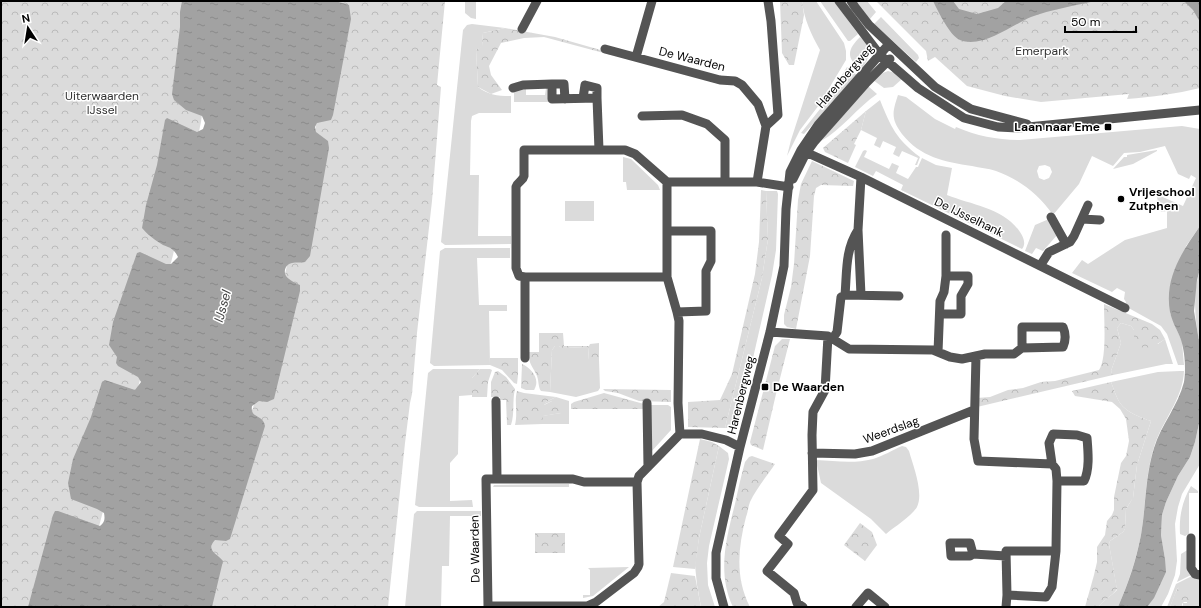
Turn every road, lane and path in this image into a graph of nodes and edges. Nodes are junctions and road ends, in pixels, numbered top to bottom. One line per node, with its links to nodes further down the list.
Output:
1 (537, 1): 6 (street)
2 (652, 1): 11 (street)
3 (768, 1): 18 (street)
4 (839, 1): 10 (street)
5 (851, 1): 7 (street)
6 (522, 29)
7 (889, 44): 9 (street); 10 (street, Harenbergweg)
8 (605, 49): 11 (street, De Waarden)
9 (897, 52): 12 (street, Harenbergweg); 19 (street)
10 (880, 55): 12 (street); 21 (street, Harenbergweg)
11 (636, 57): 18 (street, De Waarden)
12 (887, 62): 19 (street); 21 (street, Harenbergweg)
13 (513, 88): 14 (street)
14 (583, 98): 15 (street); 15 (street)
15 (597, 98): 20 (street)
16 (1200, 109): 19 (street)
17 (642, 116): 24 (street)
18 (766, 126): 25 (street, De Waarden)
19 (1034, 126)
20 (599, 150): 23 (street); 38 (street)
21 (804, 151): 22 (street, De IJsselhank); 26 (street, Harenbergweg)
22 (861, 177): 31 (street); 35 (street, De IJsselhank)
23 (666, 182): 24 (street); 32 (street)
24 (725, 182): 25 (street)
25 (757, 182): 26 (street)
26 (789, 187): 45 (street, Harenbergweg)
27 (1088, 205): 29 (street)
28 (1051, 217): 34 (street)
29 (1082, 219): 30 (street); 34 (street)
30 (1100, 220)
31 (858, 230): 39 (street); 40 (street)
32 (667, 231): 37 (street); 43 (street)
33 (946, 235): 36 (street)
34 (1066, 244): 35 (street)
35 (1040, 266): 42 (street, De IJsselhank)
36 (946, 276): 44 (street); 44 (street)
37 (667, 277): 38 (street); 43 (street)
38 (525, 278): 50 (street)
39 (845, 295): 40 (street); 46 (street)
40 (861, 295): 41 (street)
41 (899, 296)
42 (1125, 308)
43 (677, 312): 54 (street)
44 (940, 314): 48 (street)
45 (770, 332): 46 (street); 55 (street, Harenbergweg)
46 (830, 337): 48 (street); 56 (street)
47 (1022, 348): 47 (street); 49 (street)
48 (938, 352): 49 (street)
49 (976, 356): 53 (street)
50 (525, 358)
51 (496, 401): 59 (street)
52 (647, 403): 58 (street)
53 (974, 410): 56 (street, Weerdslag); 57 (street)
54 (680, 434): 55 (street); 58 (street)
55 (740, 447): 70 (street, Harenbergweg)
56 (812, 453): 71 (street)
57 (1052, 464): 60 (street); 60 (street)
58 (648, 466): 61 (street)
59 (497, 480): 61 (street); 68 (street, De Waarden)
60 (1057, 481): 63 (street)
61 (637, 482): 69 (street, De Waarden)
62 (1191, 538): 66 (street)
63 (1056, 551): 65 (street); 67 (street)
64 (973, 554): 65 (street)
65 (1006, 556): 67 (street)
66 (1200, 575)
67 (1007, 596): 74 (street)
68 (488, 606): 69 (street, De Waarden)
69 (584, 607)
70 (724, 607)
71 (803, 607)
72 (856, 607): 73 (street)
73 (885, 607)
74 (1006, 607)

